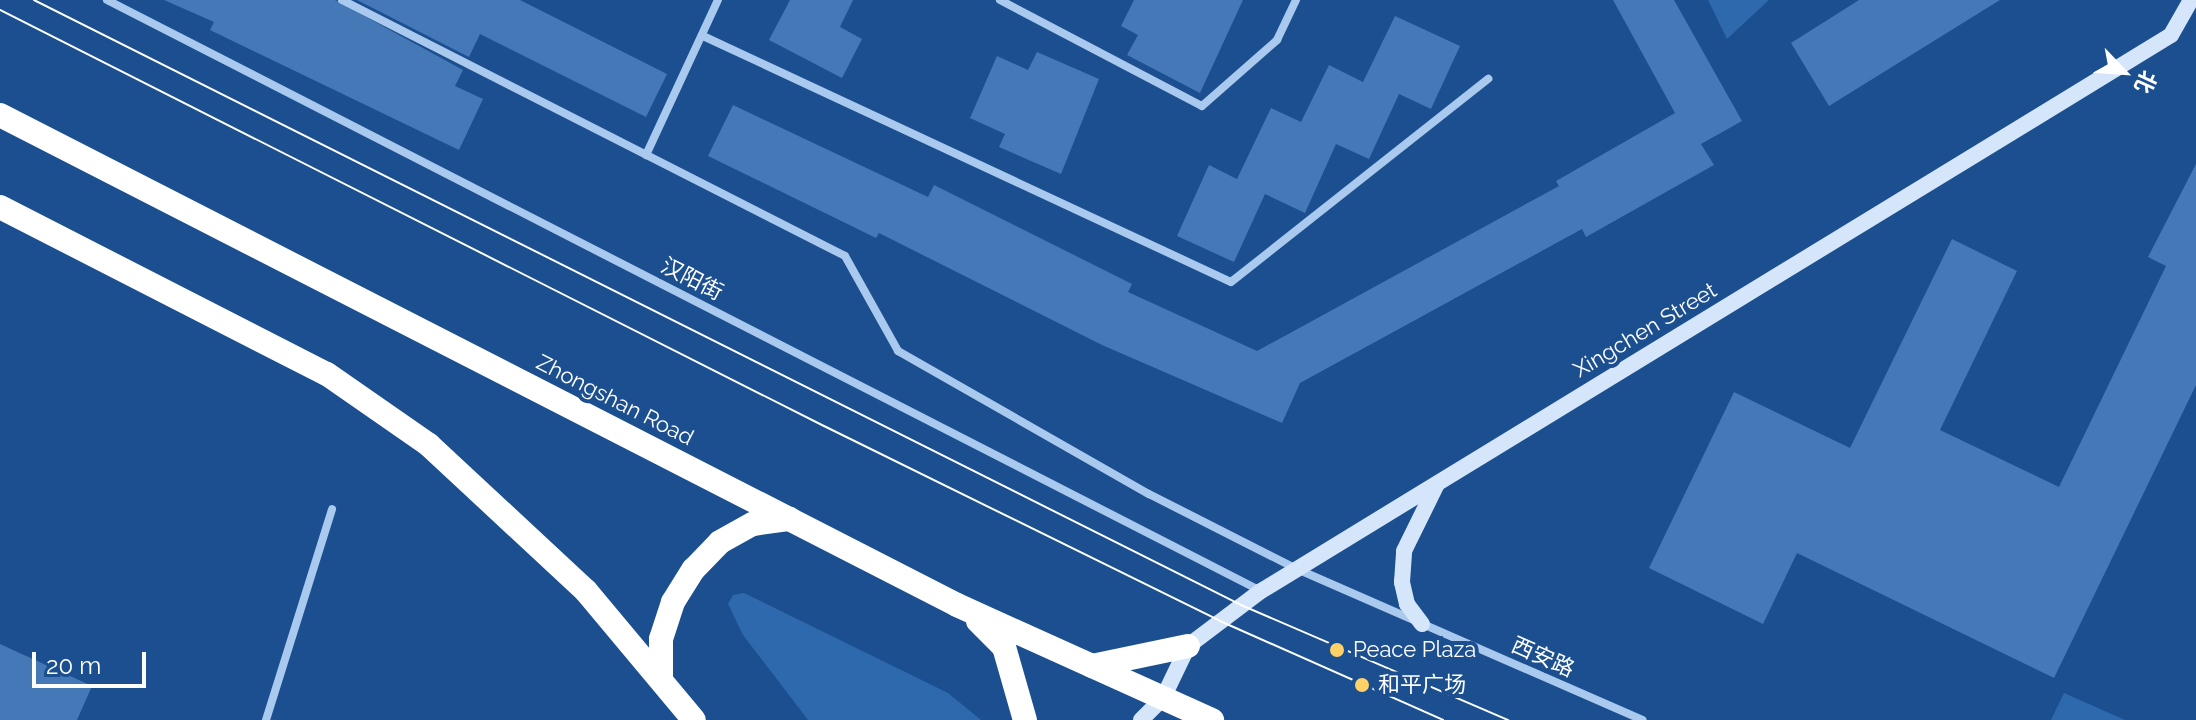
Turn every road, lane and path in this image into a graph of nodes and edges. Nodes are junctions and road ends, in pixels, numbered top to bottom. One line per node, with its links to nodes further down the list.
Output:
1 (107, 0): 16 (street, 汉阳街)
2 (342, 0): 10 (street, 西安路)
3 (718, 0): 7 (street)
4 (1000, 0): 5 (street)
5 (1296, 0)
6 (2191, 0): 12 (street, Xingchen Street)
7 (703, 36): 8 (street); 10 (street)
8 (1488, 79)
9 (0, 115): 14 (highway, Zhongshan Road)
10 (646, 155): 15 (street, 西安路)
11 (0, 207): 21 (highway)
12 (1437, 483): 15 (street, Xingchen Street); 18 (street)
13 (332, 509): 23 (street)
14 (790, 519): 17 (highway, Zhongshan Road); 21 (highway)
15 (1297, 569): 16 (street, Xingchen Street); 18 (street, 西安路)
16 (1261, 591): 19 (street, Xingchen Street)
17 (957, 605): 20 (highway, Zhongshan Road); 25 (highway)
18 (1422, 624): 28 (street, 西安路)
19 (1188, 646): 20 (highway); 22 (street, Xingchen Street)
20 (1092, 666): 22 (highway, Zhongshan Road)
21 (661, 675): 24 (highway)
22 (1163, 698): 26 (street, Xingchen Street); 27 (highway, Zhongshan Road)
23 (266, 720)
24 (694, 720)
25 (1025, 720)
26 (1141, 720)
27 (1212, 720)
28 (1642, 720)

